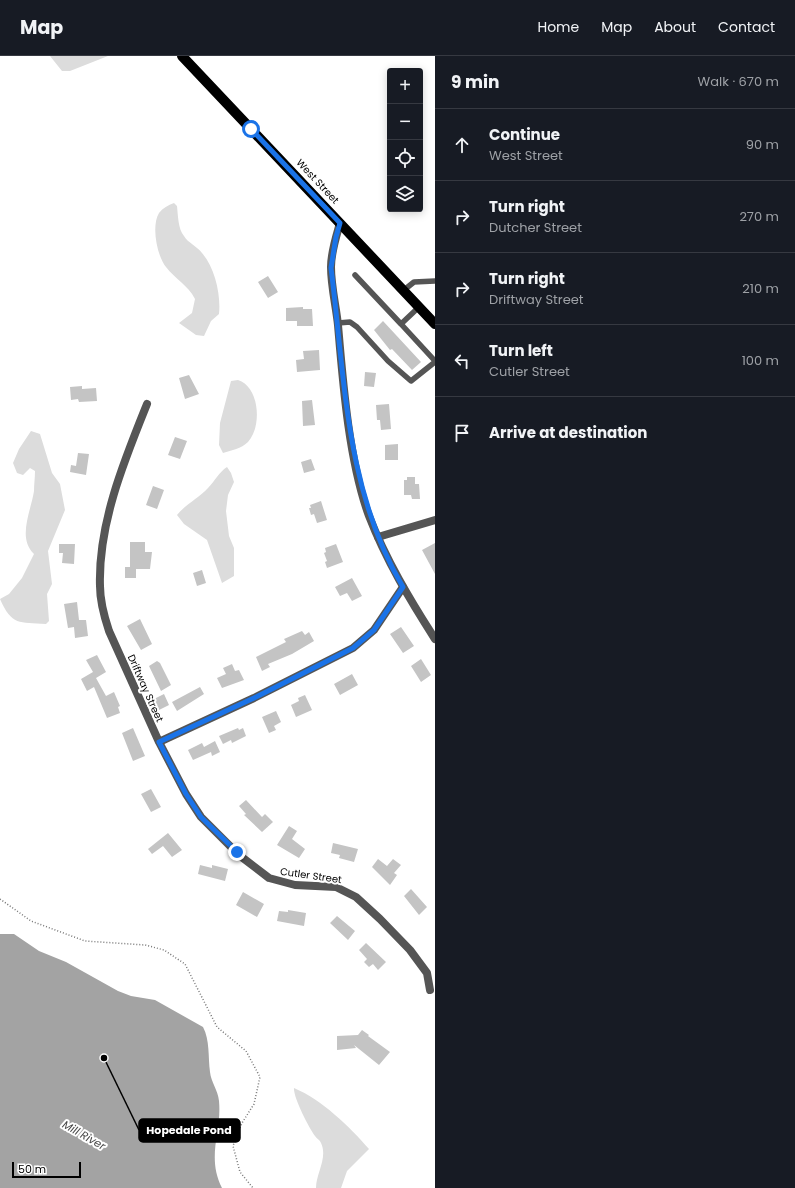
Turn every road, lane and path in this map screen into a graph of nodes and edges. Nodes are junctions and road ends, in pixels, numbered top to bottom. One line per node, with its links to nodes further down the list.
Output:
1 (182, 56): 2 (main road, West Street)
2 (340, 223): 5 (main road, West Street); 7 (street)
3 (356, 274): 8 (lane)
4 (435, 281): 5 (lane)
5 (404, 290): 6 (main road, West Street)
6 (419, 307): 8 (lane); 9 (main road, West Street)
7 (338, 323): 10 (lane); 13 (street)
8 (401, 324): 10 (lane)
9 (435, 324)
10 (435, 361)
11 (147, 404): 16 (street, Driftway Street)
12 (435, 520): 13 (street)
13 (378, 538): 14 (street)
14 (403, 587): 15 (street); 16 (street)
15 (435, 639)
16 (159, 742): 18 (street, Cutler Street)
17 (0, 899): 19 (path)
18 (430, 990)
19 (253, 1188)

